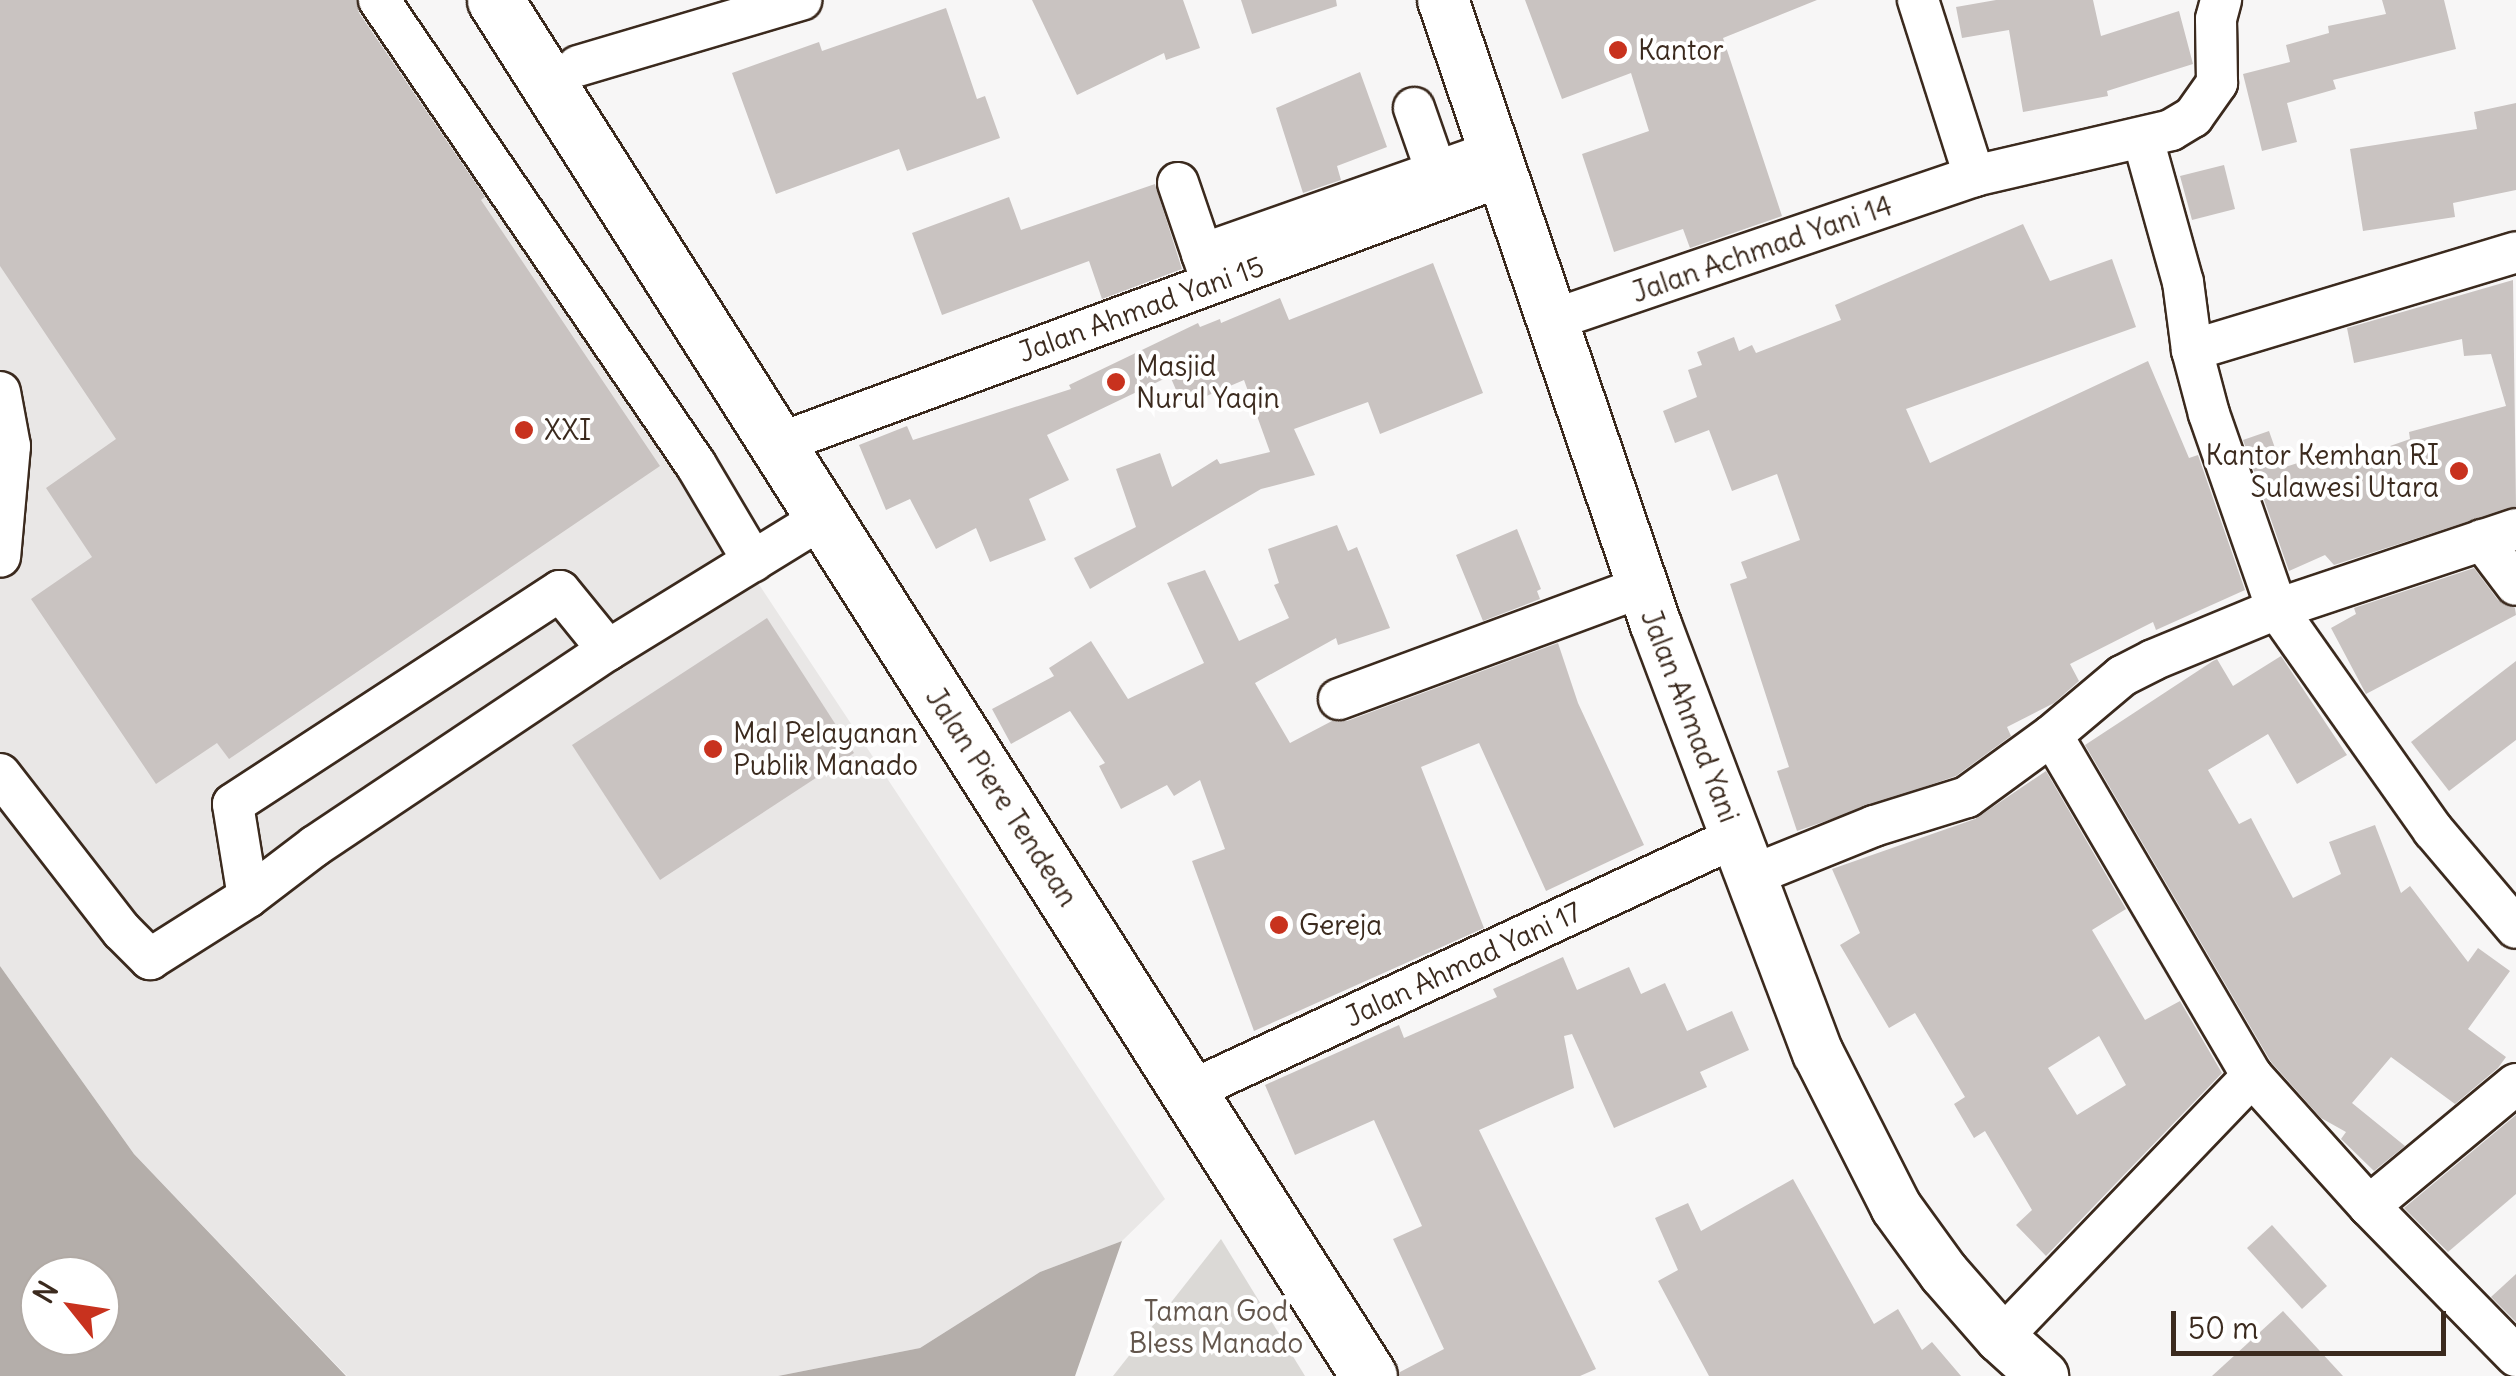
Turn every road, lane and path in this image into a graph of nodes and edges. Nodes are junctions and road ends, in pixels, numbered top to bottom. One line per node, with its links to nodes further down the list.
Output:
1 (379, 0): 9 (street)
2 (420, 0): 9 (street)
3 (496, 0): 17 (highway, Jalan Piere Tendean)
4 (536, 0): 10 (highway, Jalan Piere Tendean)
5 (802, 0): 10 (street)
6 (1443, 0): 13 (main road, Jalan Ahmad Yani)
7 (1918, 0): 15 (street)
8 (2221, 0): 12 (street, Jalan Achmad Yani 14)
9 (416, 52): 28 (street)
10 (578, 66): 17 (highway, Jalan Piere Tendean)
11 (1414, 108): 14 (street)
12 (2143, 139): 15 (street, Jalan Achmad Yani 14); 22 (street)
13 (1498, 164): 14 (street); 18 (street, Jalan Ahmad Yani 15); 21 (main road, Jalan Ahmad Yani)
14 (1436, 171): 18 (street)
15 (1974, 176): 21 (street, Jalan Achmad Yani 14)
16 (1178, 183): 20 (street)
17 (633, 220): 24 (highway, Jalan Piere Tendean)
18 (1278, 243): 20 (street, Jalan Ahmad Yani 15)
19 (2516, 252): 22 (street)
20 (1207, 268): 24 (street, Jalan Ahmad Yani 15)
21 (1550, 321): 30 (main road, Jalan Ahmad Yani)
22 (2192, 350): 31 (street)
23 (0, 392): 27 (street)
24 (780, 443): 25 (highway, Jalan Piere Tendean)
25 (824, 517): 28 (street); 41 (highway, Jalan Piere Tendean)
26 (2499, 534): 29 (street); 31 (street, Jalan Ahmad Yani 17)
27 (0, 557)
28 (752, 561): 32 (street)
29 (2516, 585)
30 (1642, 587): 33 (street); 36 (main road, Jalan Ahmad Yani)
31 (2276, 609): 34 (street, Jalan Ahmad Yani 17); 38 (street)
32 (608, 650): 37 (street); 37 (street)
33 (1339, 698)
34 (2052, 736): 36 (street, Jalan Ahmad Yani 17); 39 (street)
35 (0, 774): 37 (street)
36 (1742, 857): 41 (street, Jalan Ahmad Yani 17); 43 (main road, Jalan Ahmad Yani)
37 (248, 897)
38 (2516, 928)
39 (2252, 1076): 42 (street); 43 (street)
40 (2516, 1084): 42 (street)
41 (1190, 1091): 45 (highway, Jalan Piere Tendean)
42 (2370, 1206): 44 (street)
43 (2001, 1338): 46 (main road, Jalan Ahmad Yani)
44 (2516, 1356)
45 (1368, 1376)
46 (2043, 1376)

